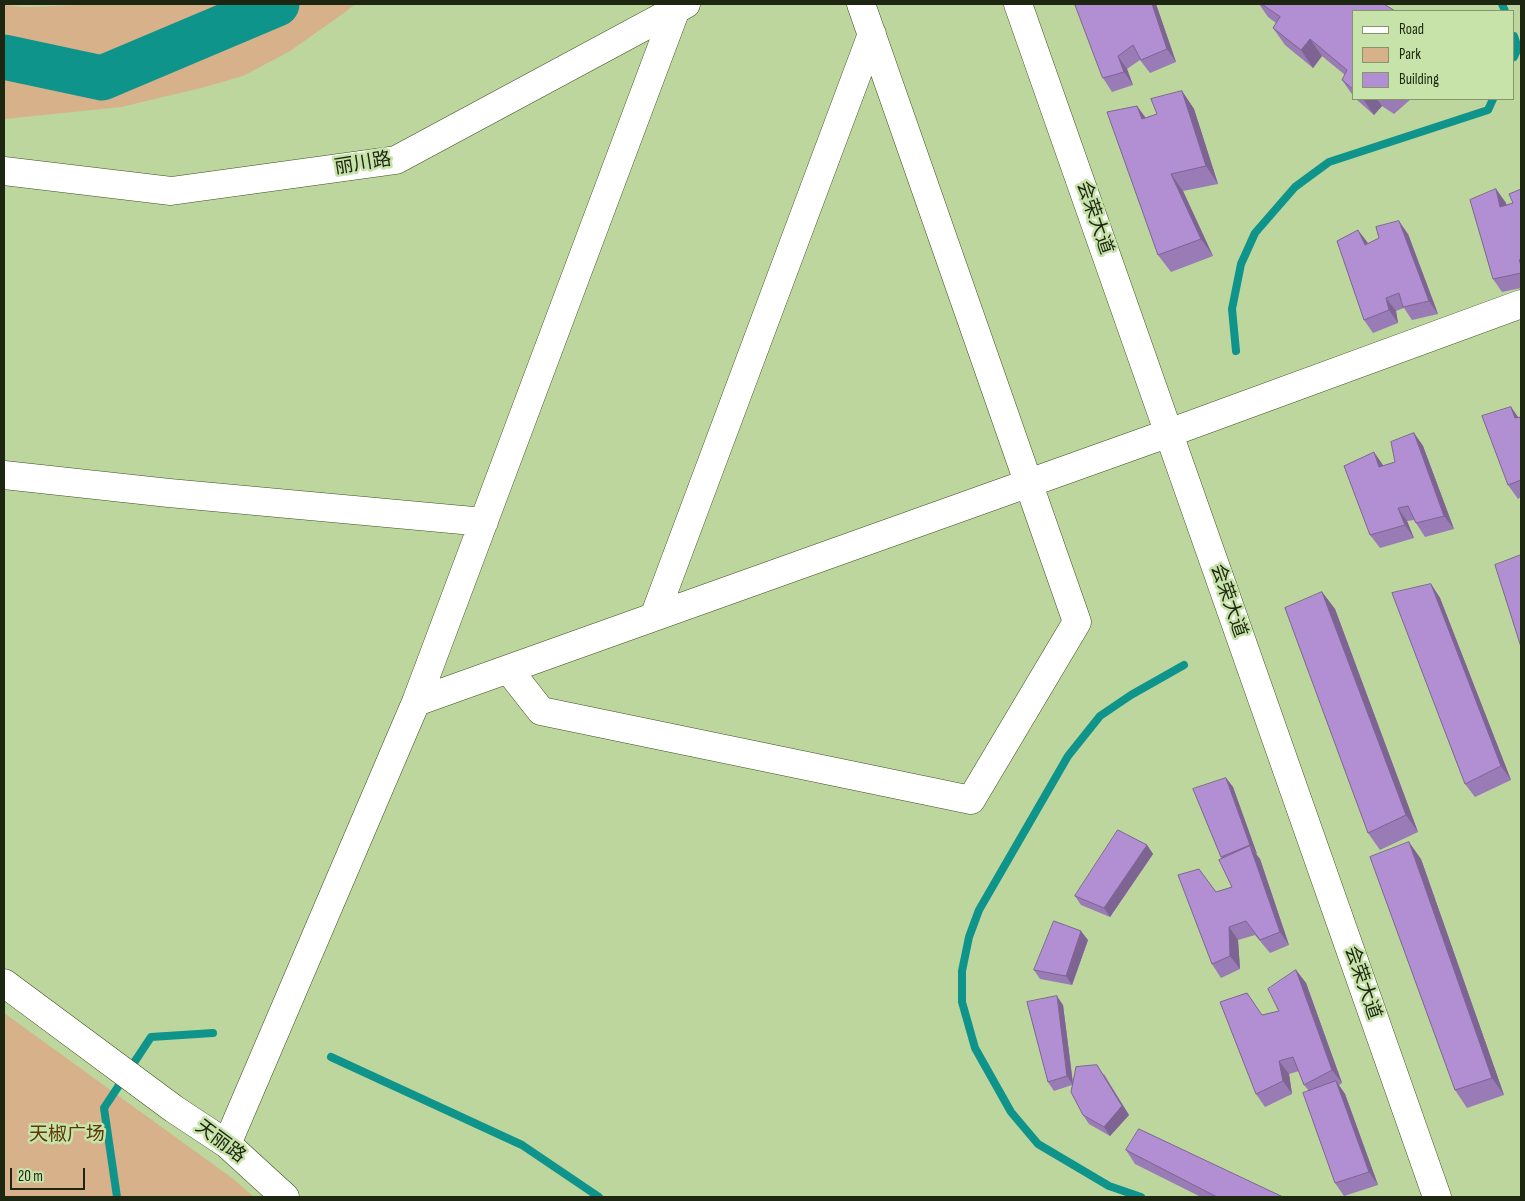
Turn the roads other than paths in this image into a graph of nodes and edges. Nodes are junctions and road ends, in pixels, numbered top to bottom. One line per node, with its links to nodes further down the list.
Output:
1 (861, 4): 4 (street)
2 (1018, 4): 7 (street, 会荣大道)
3 (678, 5): 5 (street, 丽川路); 10 (street)
4 (872, 34): 9 (street); 11 (street)
5 (4, 171)
6 (1521, 304): 7 (street)
7 (1169, 433): 9 (street); 17 (street, 会荣大道)
8 (4, 475): 10 (street)
9 (1029, 484): 11 (street); 12 (street)
10 (484, 522): 13 (street)
11 (654, 617): 12 (street)
12 (508, 669): 13 (street)
13 (416, 702): 15 (street)
14 (4, 983): 15 (street, 天丽路)
15 (227, 1144): 16 (street, 天丽路)
16 (285, 1197)
17 (1437, 1197)

